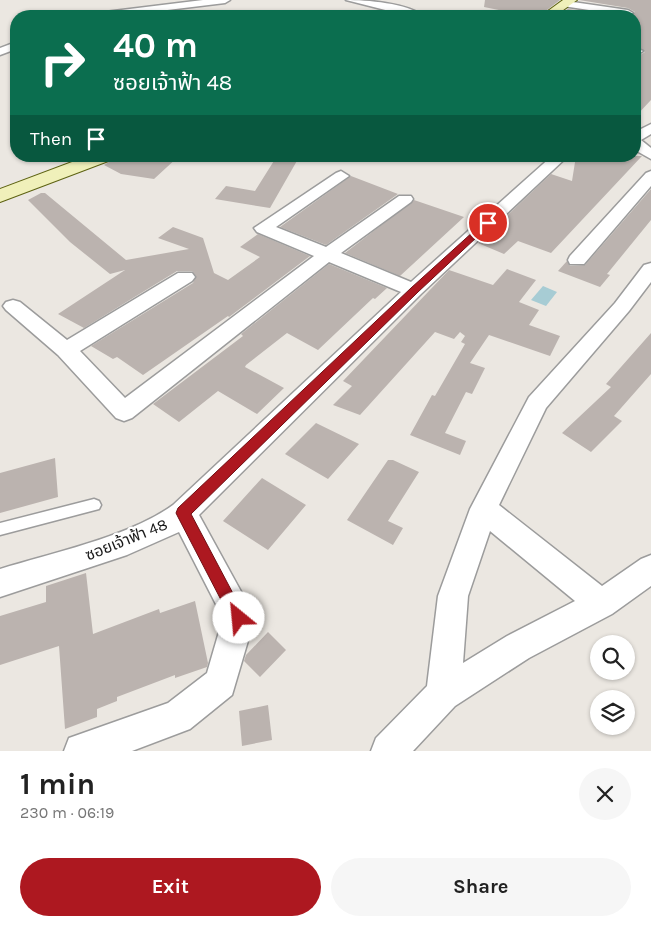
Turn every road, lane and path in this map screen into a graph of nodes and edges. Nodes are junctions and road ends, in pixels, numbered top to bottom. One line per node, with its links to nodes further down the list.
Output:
1 (225, 0): 4 (street)
2 (351, 0): 5 (street)
3 (569, 2): 6 (street); 7 (street)
4 (145, 10)
5 (401, 10)
6 (556, 10)
7 (612, 10)
8 (89, 162): 12 (street)
9 (554, 162): 18 (street, ซอยเจ้าฟ้า 48)
10 (341, 176): 14 (street)
11 (651, 176): 15 (street)
12 (0, 196)
13 (405, 199): 14 (street)
14 (328, 254): 18 (street); 20 (street)
15 (577, 260)
16 (651, 269): 22 (street)
17 (185, 277): 20 (street)
18 (414, 290): 23 (street, ซอยเจ้าฟ้า 48)
19 (13, 306): 20 (street)
20 (66, 350)
21 (94, 505): 24 (lane)
22 (484, 509): 27 (street); 28 (street)
23 (183, 513): 26 (street, ซอยเจ้าฟ้า 48); 29 (street)
24 (0, 529)
25 (651, 569): 27 (street)
26 (0, 582)
27 (601, 604): 28 (street)
28 (443, 694): 30 (street)
29 (82, 751)
30 (389, 751)

